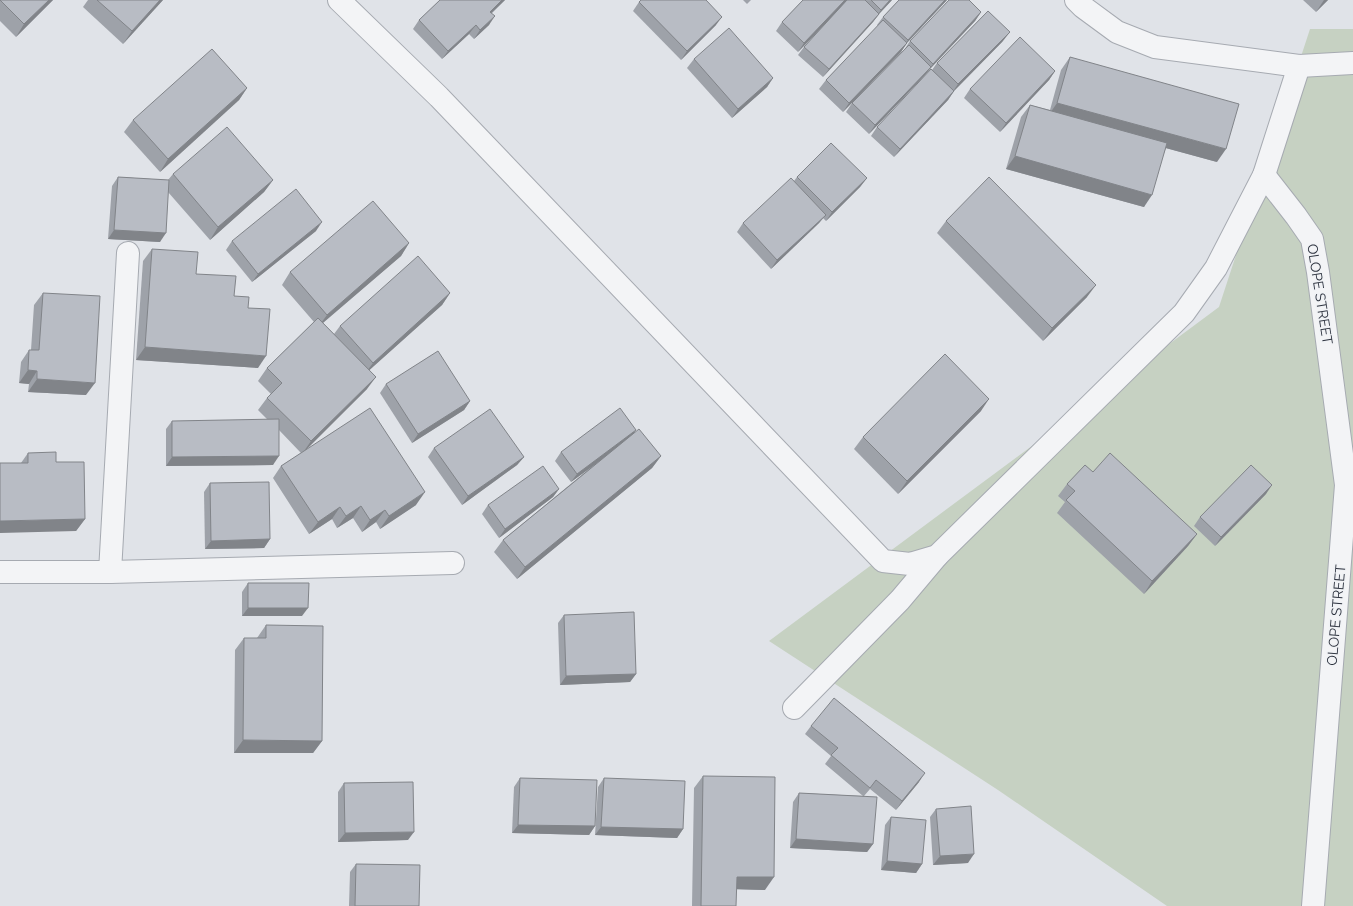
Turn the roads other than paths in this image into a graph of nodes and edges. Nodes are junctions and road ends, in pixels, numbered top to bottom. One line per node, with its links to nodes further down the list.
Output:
1 (339, 0): 8 (street)
2 (1076, 0): 4 (street)
3 (1353, 63): 4 (street)
4 (1299, 66): 5 (street)
5 (1264, 175): 7 (street, OLOPE STREET); 8 (street)
6 (128, 253): 11 (street)
7 (1350, 485): 13 (street, OLOPE STREET)
8 (937, 556): 12 (street)
9 (453, 563): 11 (street)
10 (0, 572): 11 (street)
11 (110, 572)
12 (794, 708)
13 (1313, 906)

